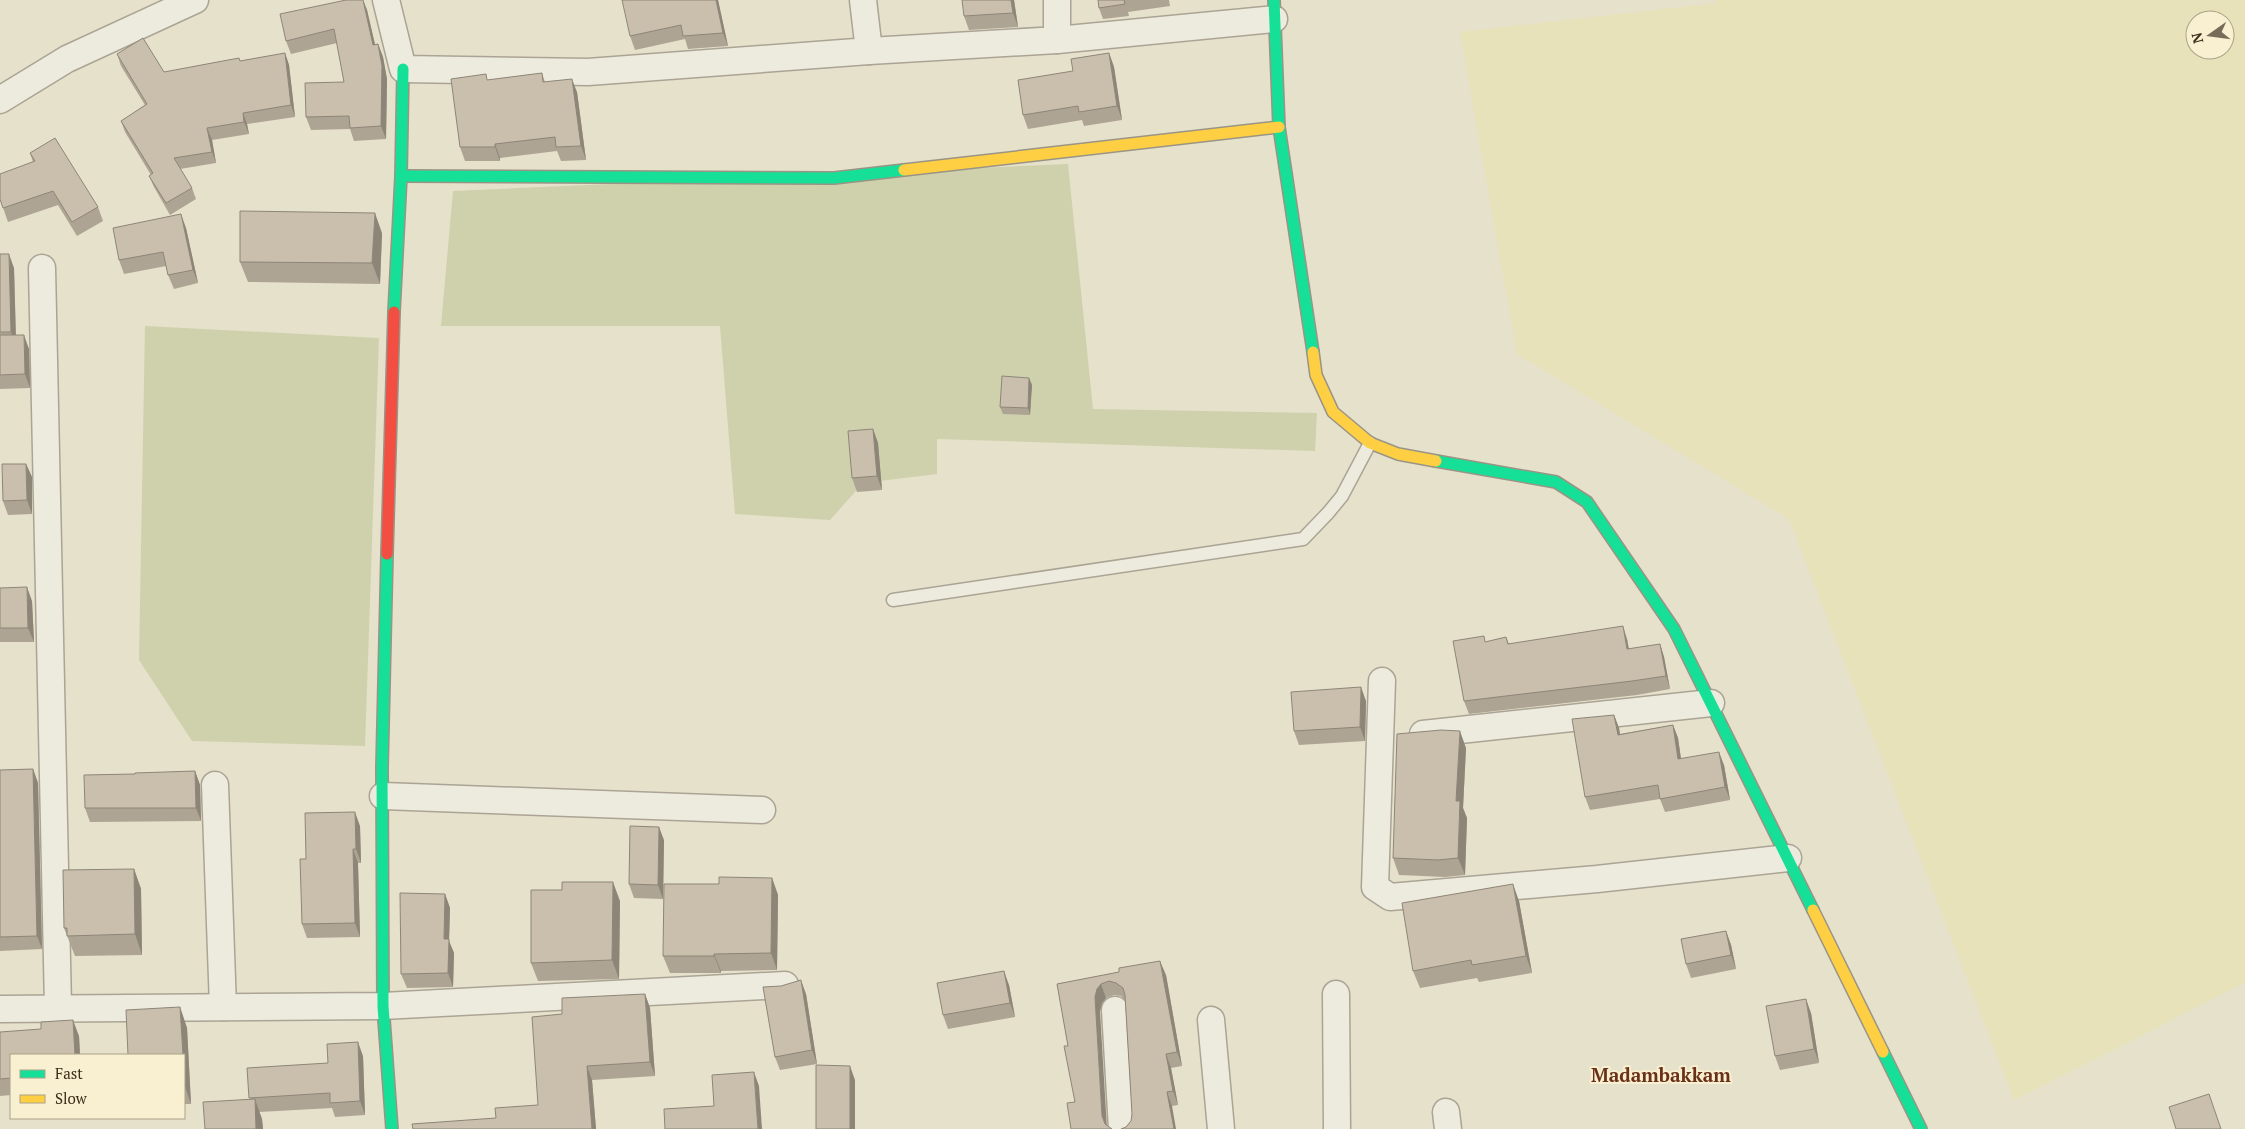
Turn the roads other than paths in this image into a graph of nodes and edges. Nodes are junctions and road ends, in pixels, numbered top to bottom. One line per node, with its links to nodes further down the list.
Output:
1 (194, 0): 9 (street)
2 (386, 0): 8 (street)
3 (863, 0): 7 (street)
4 (1057, 0): 6 (street)
5 (1274, 10): 6 (street); 10 (street)
6 (1056, 40): 7 (street)
7 (869, 51): 8 (street)
8 (403, 69): 11 (street)
9 (0, 100)
10 (1279, 127): 11 (street); 13 (street)
11 (401, 176): 19 (street)
12 (42, 268): 25 (street)
13 (1370, 443): 14 (lane); 16 (street)
14 (893, 600)
15 (1382, 681): 17 (street)
16 (1711, 703): 17 (street); 21 (street)
17 (1380, 739): 21 (street)
18 (215, 785): 26 (street)
19 (383, 796): 20 (street); 24 (street)
20 (762, 810)
21 (1788, 858): 34 (street)
22 (784, 985): 24 (street)
23 (1336, 994): 33 (street)
24 (384, 1006): 26 (street); 30 (street)
25 (58, 1007): 26 (street); 27 (street)
26 (224, 1007)
27 (0, 1009)
28 (1115, 1010): 31 (street)
29 (1211, 1020): 32 (street)
30 (392, 1129)
31 (1122, 1129)
32 (1222, 1129)
33 (1337, 1129)
34 (1921, 1129)

